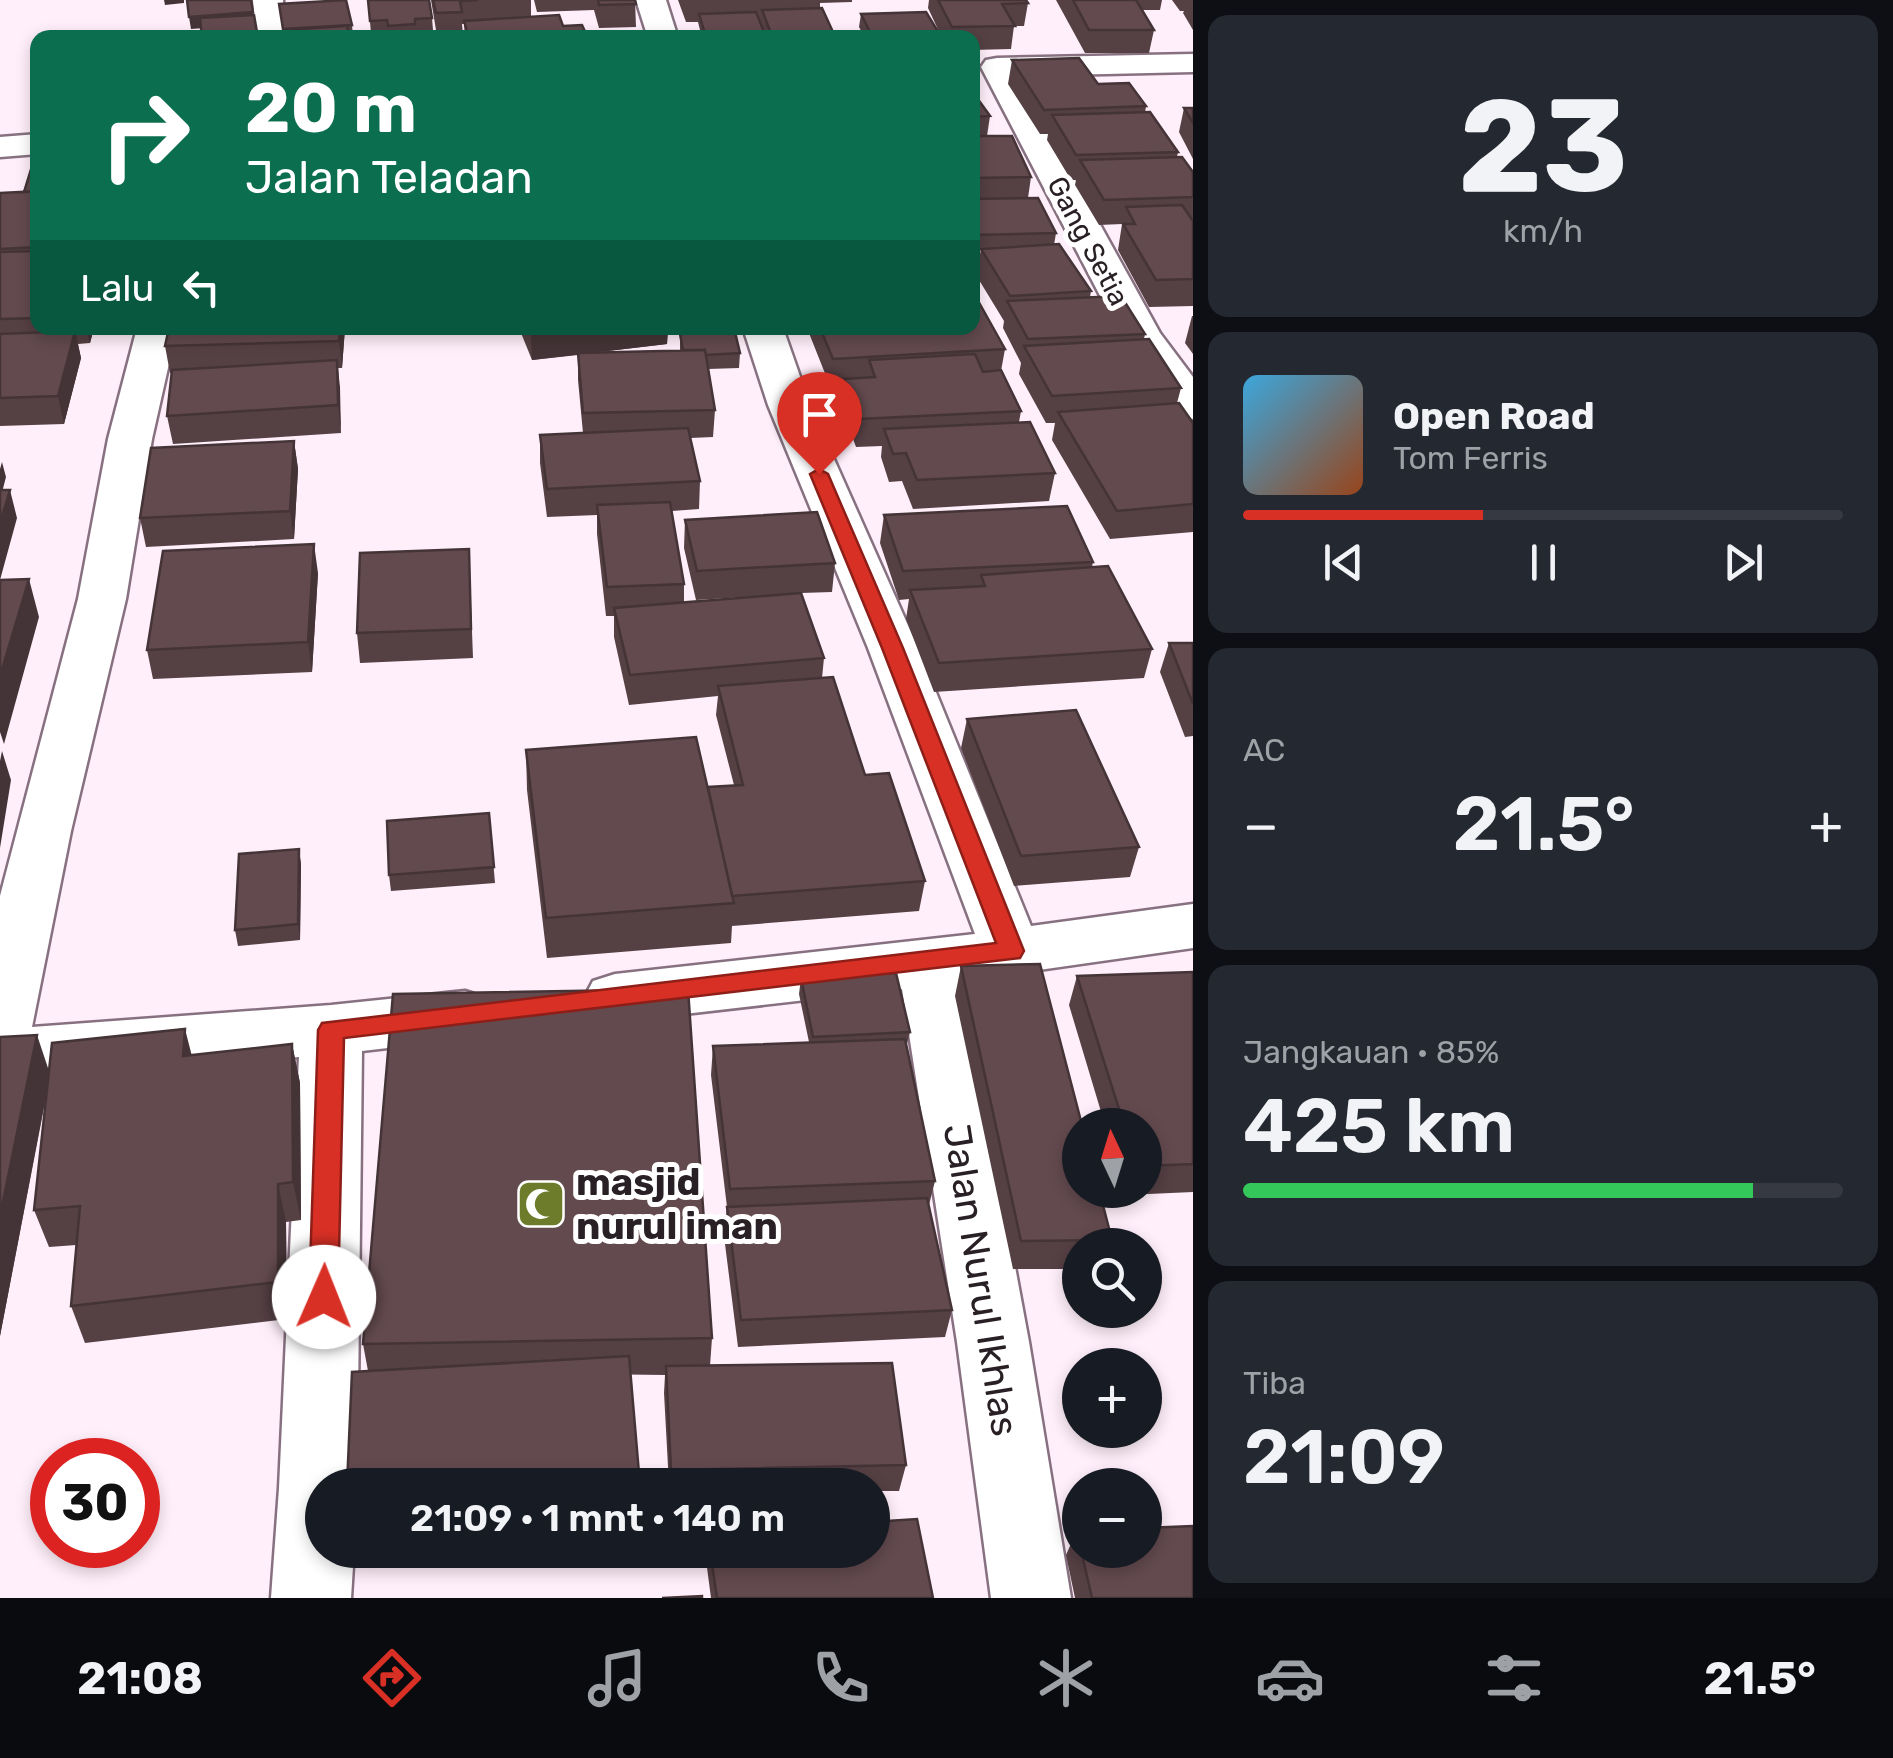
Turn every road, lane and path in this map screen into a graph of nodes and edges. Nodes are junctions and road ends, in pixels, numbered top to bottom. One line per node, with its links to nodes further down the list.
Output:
1 (268, 0): 3 (street)
2 (651, 0): 4 (street)
3 (271, 30)
4 (660, 30)
5 (1193, 63): 6 (street)
6 (985, 68): 11 (street, Gang Setia)
7 (30, 145): 8 (street)
8 (0, 147)
9 (155, 335): 16 (street)
10 (764, 335): 13 (street)
11 (1193, 406)
12 (1193, 926): 13 (street)
13 (1012, 951): 14 (street)
14 (928, 963): 15 (street); 19 (street, Jalan Nurul Ikhlas)
15 (331, 1030): 17 (street); 18 (street)
16 (0, 1031)
17 (0, 1054)
18 (311, 1598)
19 (1031, 1598)

